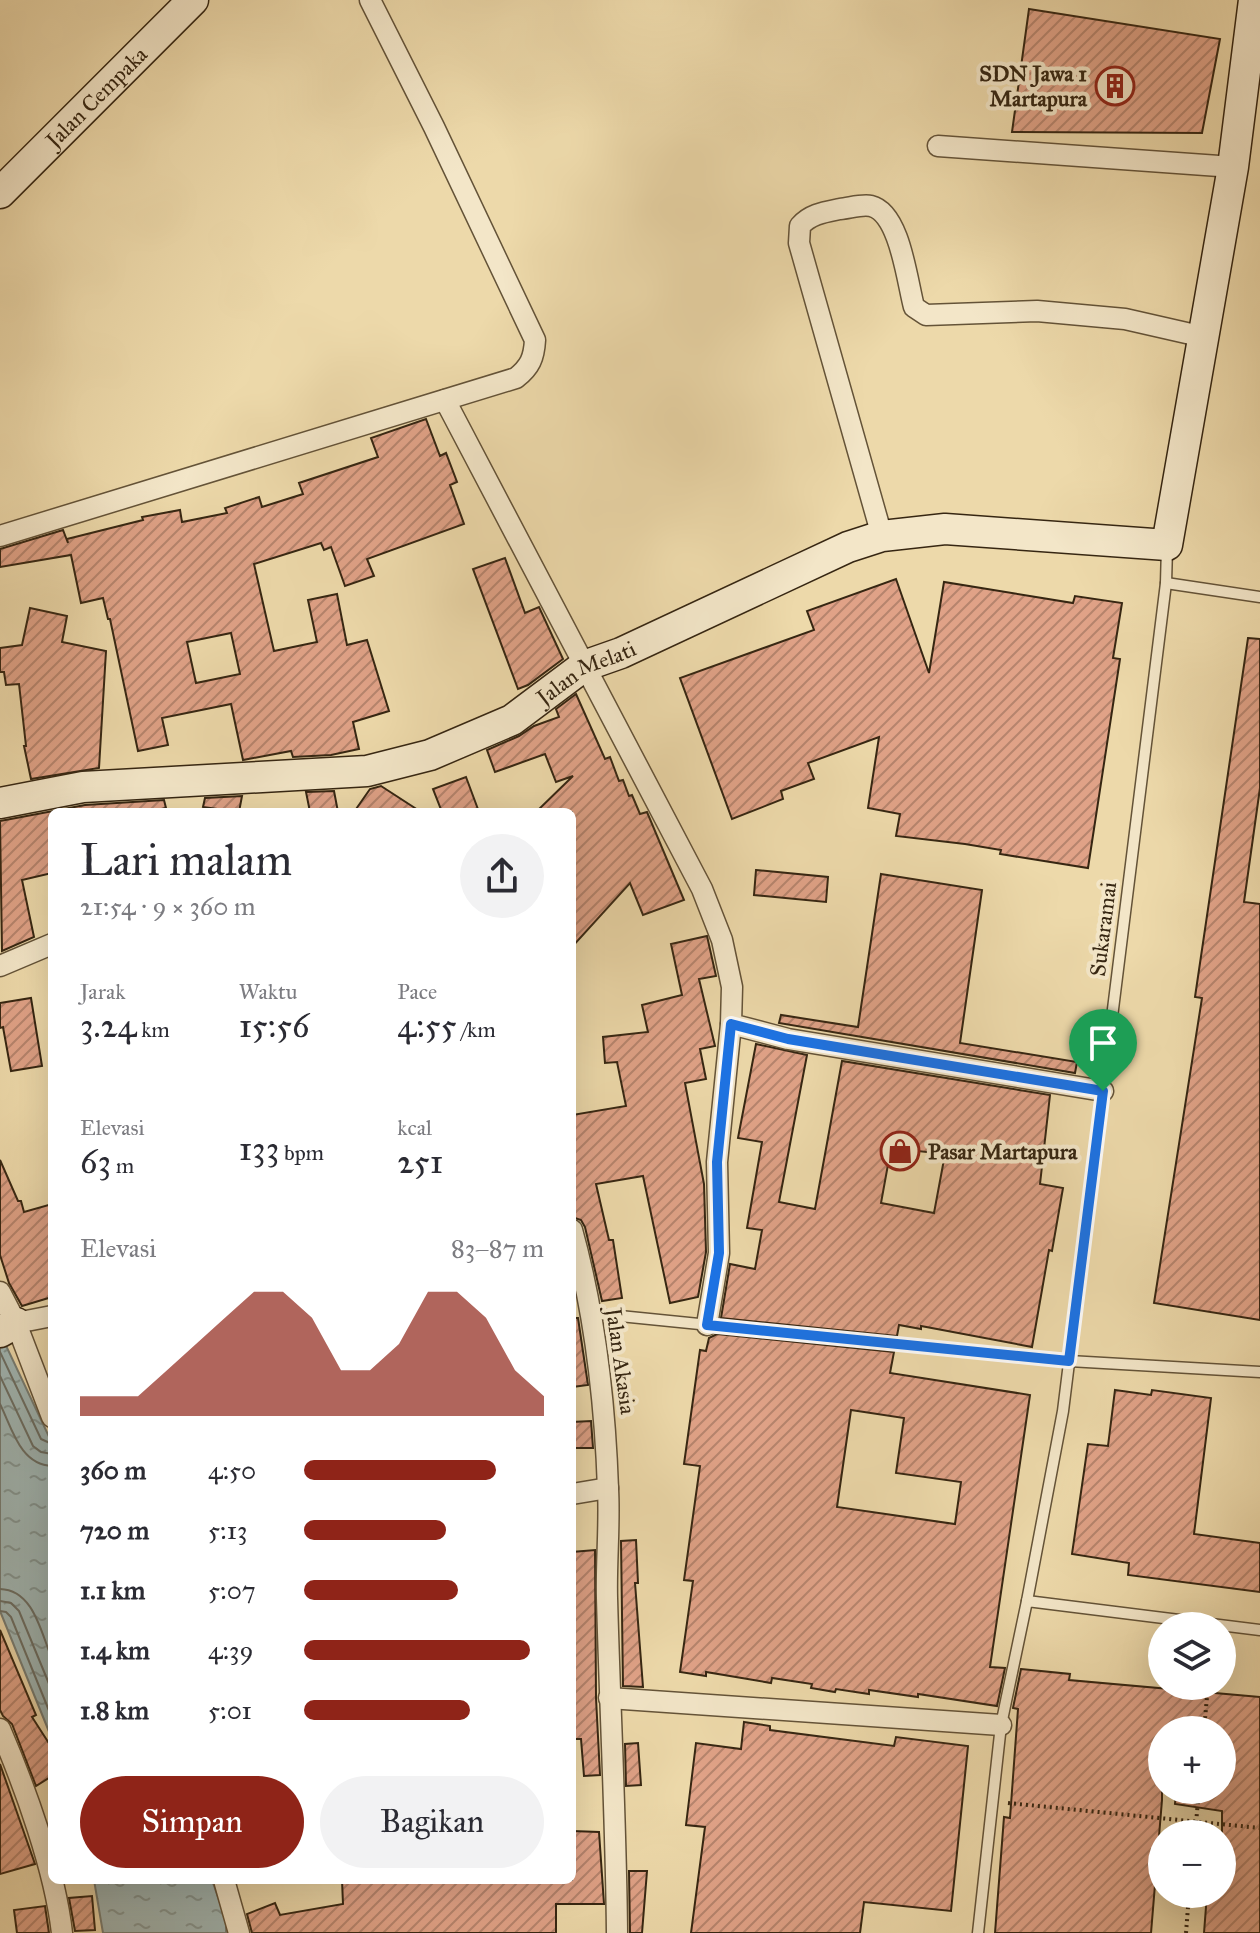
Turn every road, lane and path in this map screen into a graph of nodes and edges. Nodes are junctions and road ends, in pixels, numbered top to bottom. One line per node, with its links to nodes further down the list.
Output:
1 (370, 0): 8 (street)
2 (1254, 0): 5 (main road)
3 (191, 1): 6 (main road, Jalan Cempaka)
4 (938, 146): 5 (street)
5 (1246, 169): 7 (main road)
6 (0, 193)
7 (1204, 337): 10 (street); 11 (main road)
8 (445, 400): 9 (street); 14 (street)
9 (0, 536)
10 (882, 536): 11 (main road, Jalan Melati); 14 (main road, Jalan Melati)
11 (1167, 545): 12 (lane, Sukaramai)
12 (1166, 583): 13 (lane); 19 (lane, Sukaramai)
13 (1260, 597)
14 (584, 666): 15 (main road, Jalan Melati); 18 (street)
15 (0, 803)
16 (48, 946): 17 (street)
17 (0, 966)
18 (731, 1024): 19 (street); 24 (street)
19 (1103, 1091): 26 (lane, Sukaramai)
20 (576, 1266): 22 (street, Jalan Akasia)
21 (0, 1292): 25 (street)
22 (581, 1312): 24 (lane); 29 (street, Jalan Akasia)
23 (48, 1317): 25 (street)
24 (707, 1325): 26 (lane)
25 (5, 1329): 28 (street)
26 (1069, 1361): 27 (lane); 31 (lane, Sukaramai)
27 (1260, 1372)
28 (48, 1410)
29 (608, 1488): 30 (street); 33 (street, Jalan Akasia)
30 (576, 1493)
31 (1027, 1601): 32 (lane); 34 (lane, Sukaramai)
32 (1260, 1630)
33 (609, 1698): 34 (street); 46 (street, Jalan Akasia)
34 (1001, 1725): 36 (lane, Sukaramai)
35 (3, 1742): 40 (street)
36 (992, 1802): 37 (path); 47 (lane, Sukaramai)
37 (1185, 1820)
38 (1236, 1825): 39 (path)
39 (1260, 1828)
40 (48, 1867)
41 (53, 1884): 44 (street)
42 (225, 1884): 45 (street)
43 (1188, 1908): 48 (path)
44 (62, 1933)
45 (239, 1933)
46 (617, 1933)
47 (978, 1933)
48 (1186, 1933)

